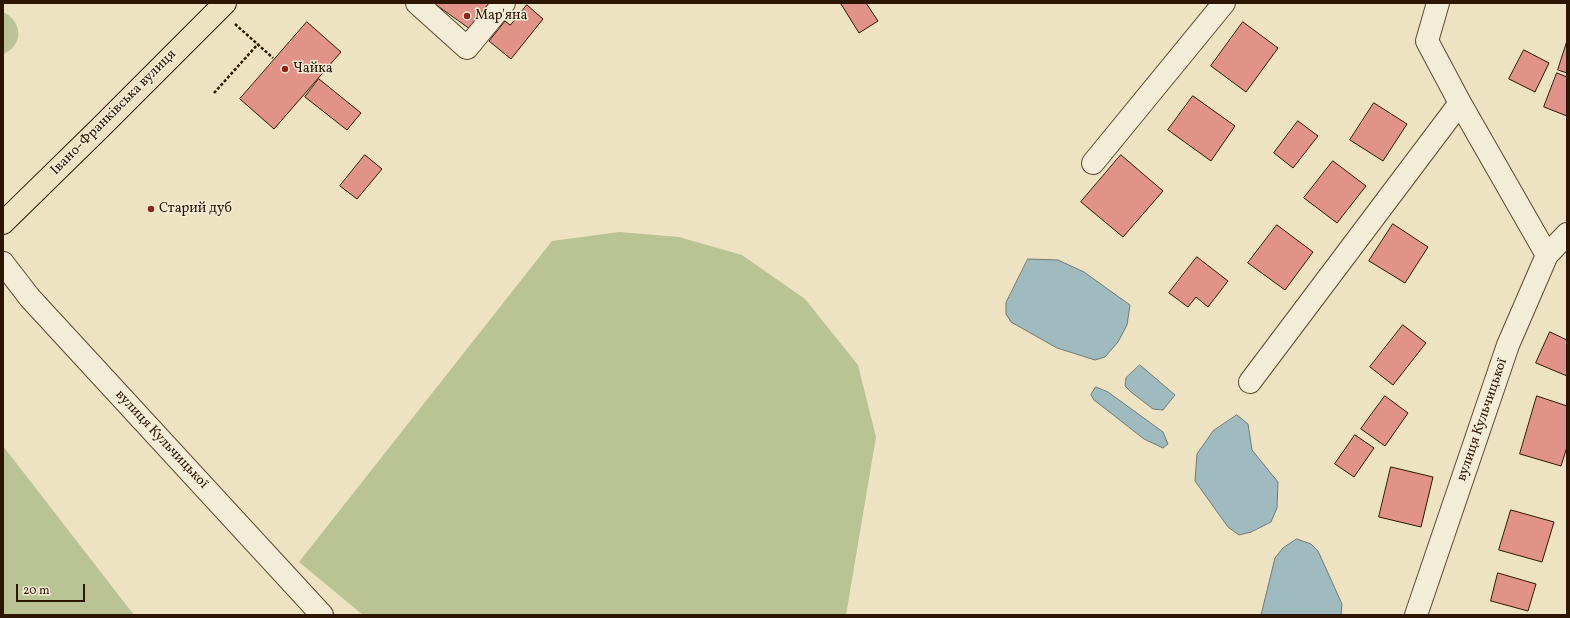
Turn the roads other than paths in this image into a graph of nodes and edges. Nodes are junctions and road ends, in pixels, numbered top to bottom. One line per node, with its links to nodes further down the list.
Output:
1 (417, 3): 2 (street)
2 (504, 3)
3 (1224, 3): 7 (street)
4 (1438, 3): 6 (street)
5 (228, 12): 8 (main road, Івано-Франківська вулиця)
6 (1460, 103): 10 (street); 12 (street)
7 (1093, 163)
8 (3, 223)
9 (1567, 234): 10 (street, вулиця Кульчицької)
10 (1547, 255): 14 (street, вулиця Кульчицької)
11 (3, 264): 13 (street, вулиця Кульчицької)
12 (1250, 382)
13 (322, 615)
14 (1416, 615)

